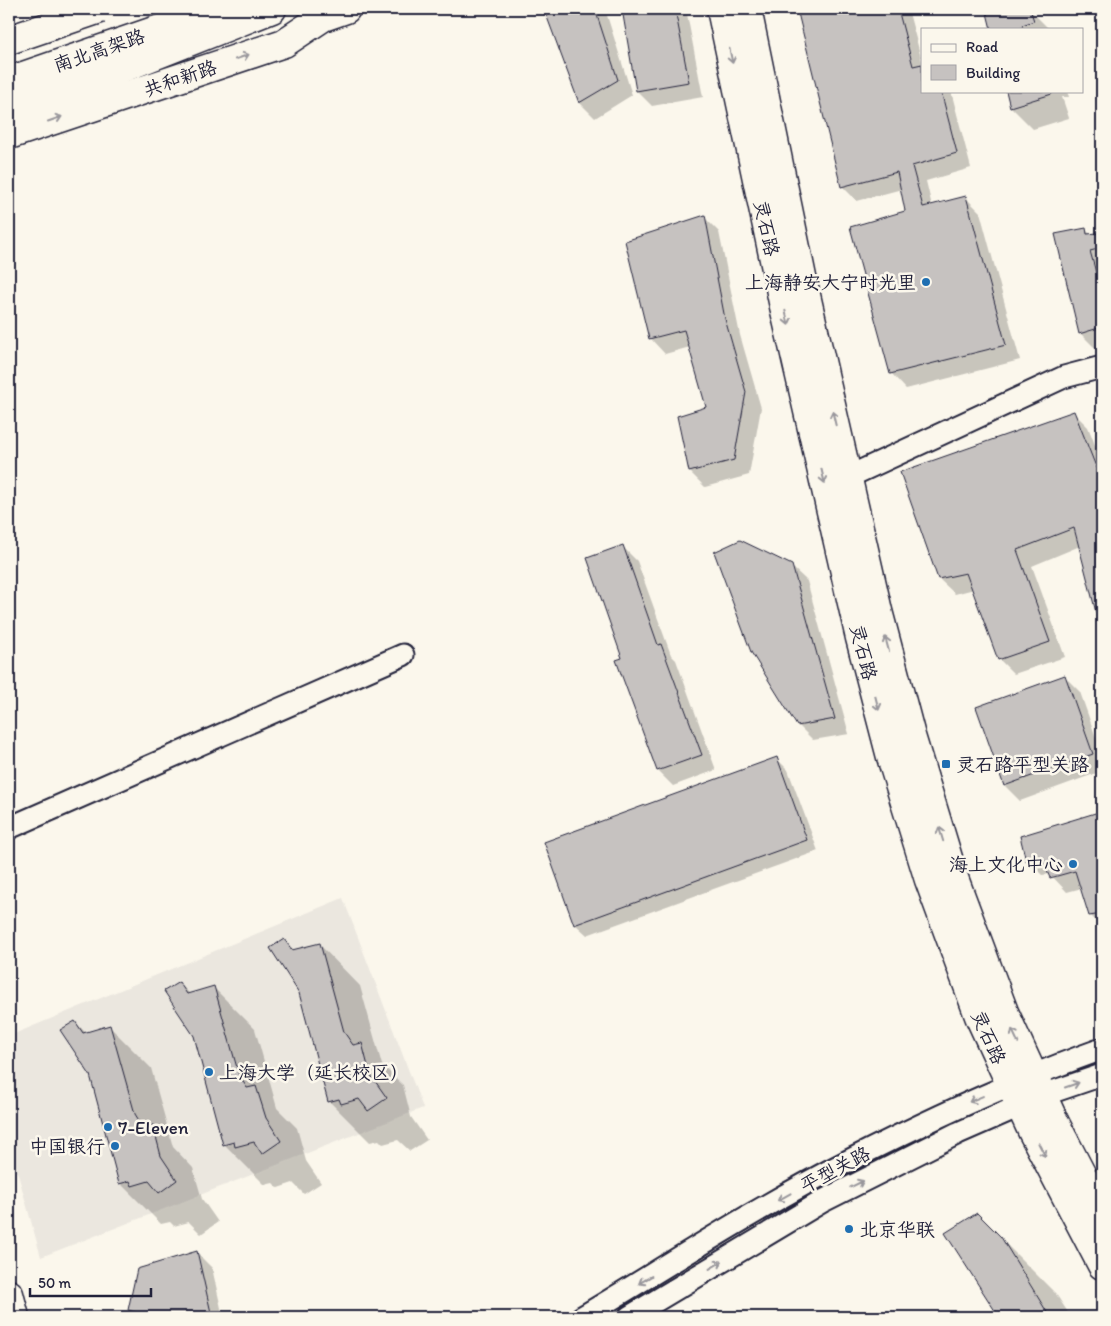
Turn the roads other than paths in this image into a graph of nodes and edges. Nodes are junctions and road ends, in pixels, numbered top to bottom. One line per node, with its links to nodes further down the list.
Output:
1 (60, 9): 9 (main road)
2 (100, 9): 10 (main road, 南北高架路, bridge)
3 (218, 9): 11 (main road, 南北高架路)
4 (252, 9): 12 (main road)
5 (272, 9): 13 (main road)
6 (721, 9): 21 (main road, 灵石路, one-way to 21)
7 (747, 9): 16 (main road, 灵石路, one-way to 7)
8 (333, 11): 14 (main road, 共和新路, one-way to 8)
9 (9, 25)
10 (9, 40)
11 (9, 81)
12 (9, 97)
13 (9, 113)
14 (9, 135)
15 (1102, 367): 16 (street)
16 (848, 477): 21 (main road, 灵石路, one-way to 16)
17 (403, 654): 18 (street)
18 (9, 828)
19 (1102, 1048): 21 (street, 平型关路)
20 (1102, 1075): 21 (street, 平型关路, one-way to 20)
21 (1026, 1090): 22 (main road, 灵石路); 23 (main road, 灵石路, one-way to 23); 26 (street, 平型关路, one-way to 26); 27 (street, 平型关路, one-way to 21)
22 (1102, 1214)
23 (1102, 1265)
24 (9, 1294): 25 (main road)
25 (15, 1317)
26 (582, 1317)
27 (629, 1317)

